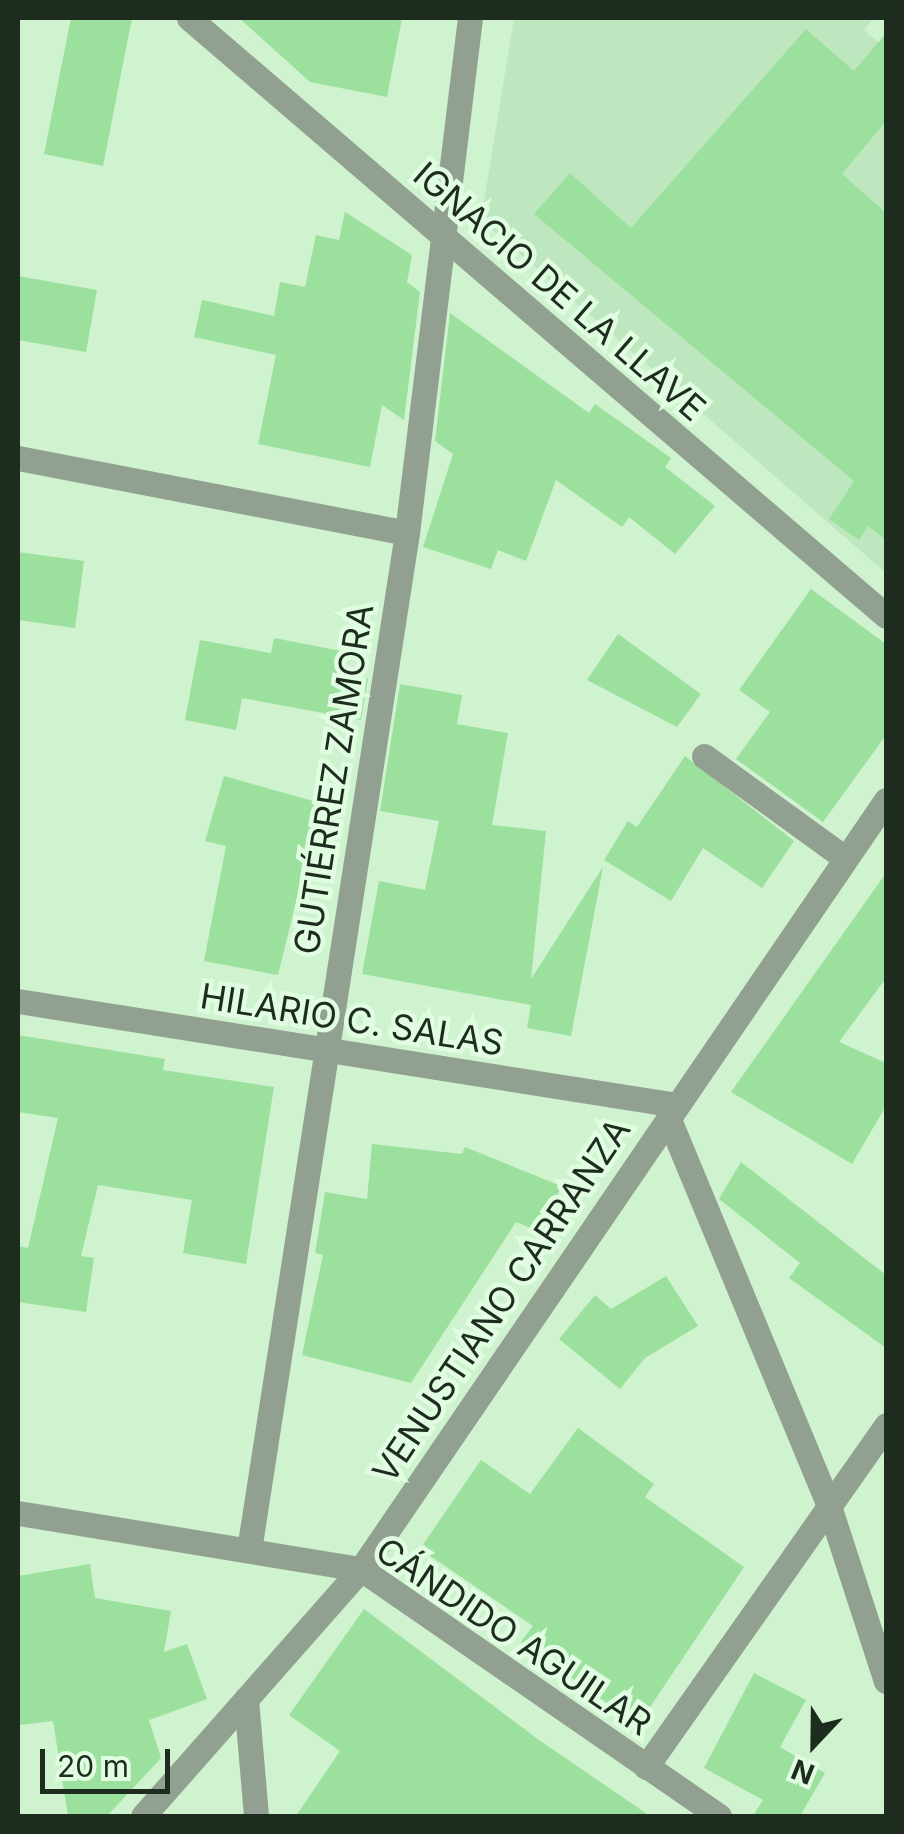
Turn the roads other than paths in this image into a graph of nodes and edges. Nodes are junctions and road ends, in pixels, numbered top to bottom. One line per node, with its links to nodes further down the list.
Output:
1 (189, 18): 3 (street, IGNACIO DE LA LLAVE)
2 (470, 18): 3 (street, GUTIÉRREZ ZAMORA)
3 (443, 237): 5 (street, GUTIÉRREZ ZAMORA); 6 (street, IGNACIO DE LA LLAVE)
4 (18, 458): 5 (street)
5 (406, 533): 11 (street, GUTIÉRREZ ZAMORA)
6 (886, 616)
7 (704, 756): 9 (street)
8 (886, 800): 9 (street, VENUSTIANO CARRANZA)
9 (845, 858): 12 (street, VENUSTIANO CARRANZA)
10 (18, 1001): 11 (street, HILARIO C. SALAS)
11 (326, 1050): 12 (street, HILARIO C. SALAS); 16 (street, GUTIÉRREZ ZAMORA)
12 (672, 1111): 14 (street); 17 (street, VENUSTIANO CARRANZA)
13 (886, 1425): 14 (street)
14 (830, 1509): 18 (street); 20 (street)
15 (18, 1513): 16 (street, CÁNDIDO AGUILAR)
16 (248, 1550): 17 (street, CÁNDIDO AGUILAR)
17 (361, 1568): 19 (street, VENUSTIANO CARRANZA); 20 (street, CÁNDIDO AGUILAR)
18 (886, 1681)
19 (246, 1699): 21 (street, VENUSTIANO CARRANZA); 22 (street)
20 (646, 1767): 23 (street, CÁNDIDO AGUILAR)
21 (143, 1816)
22 (256, 1816)
23 (719, 1816)

